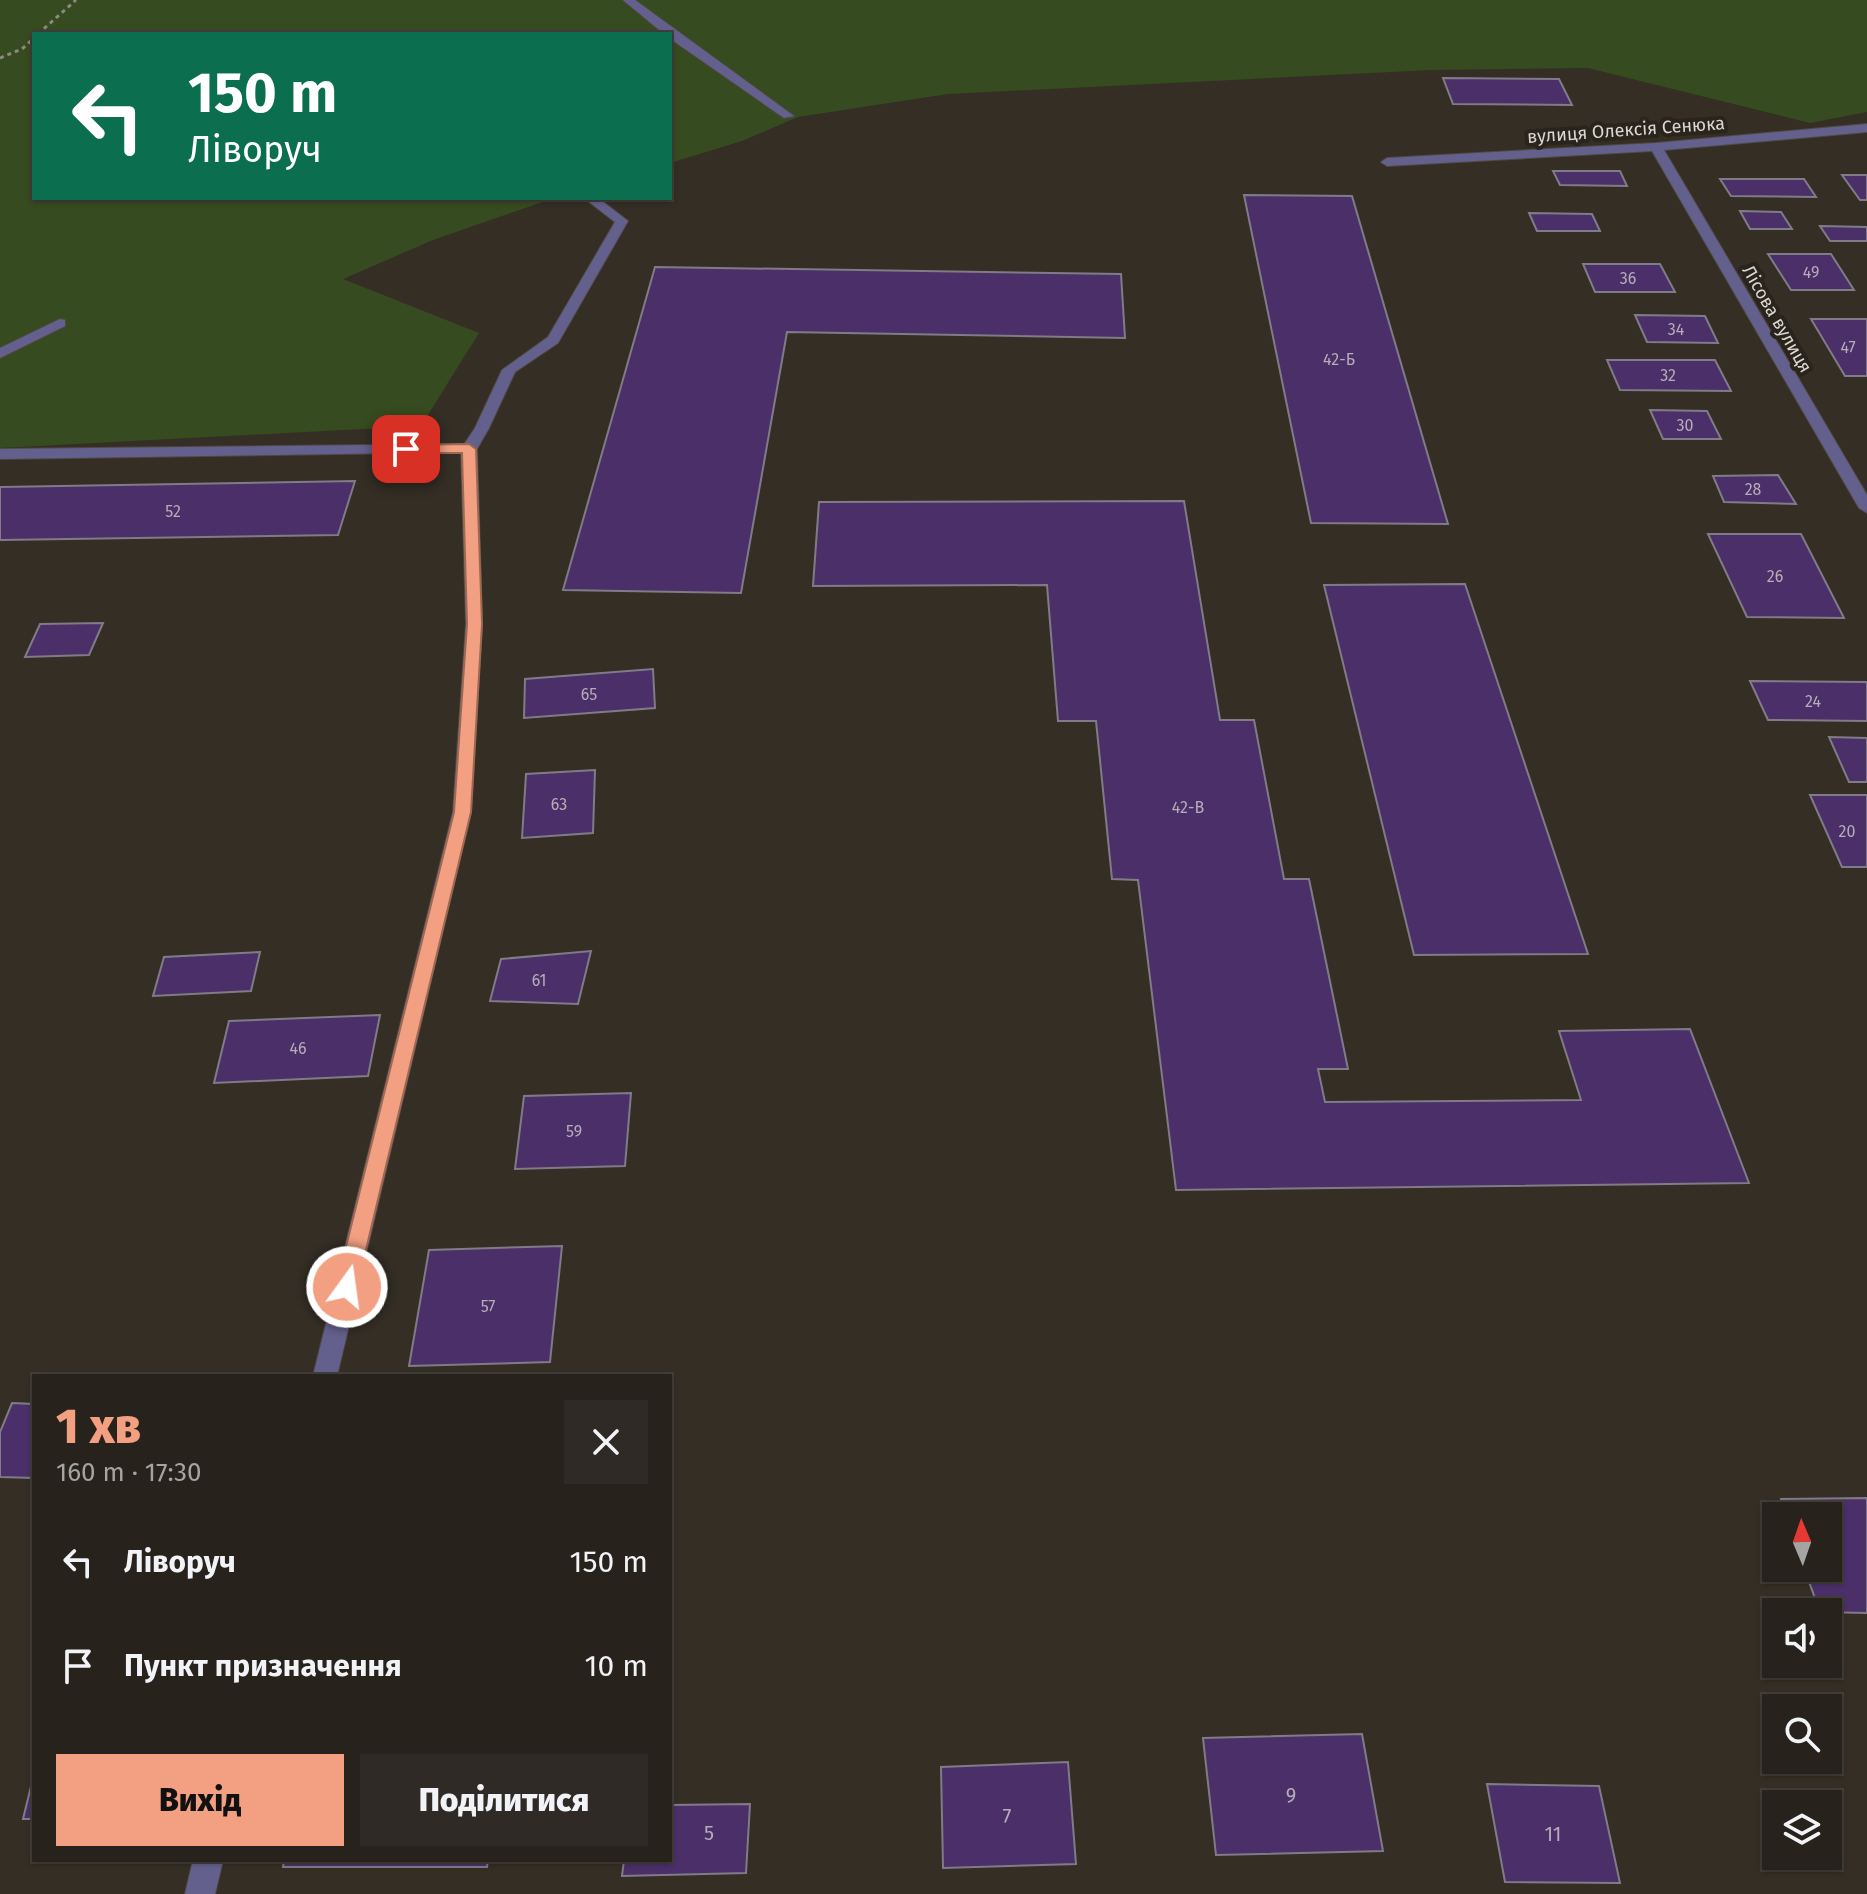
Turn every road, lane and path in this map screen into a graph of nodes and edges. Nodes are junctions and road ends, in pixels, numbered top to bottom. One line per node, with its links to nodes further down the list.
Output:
1 (76, 0): 3 (path)
2 (628, 0): 4 (street)
3 (40, 32)
4 (668, 32)
5 (672, 35): 8 (street)
6 (32, 40): 7 (path)
7 (0, 58)
8 (788, 116)
9 (1867, 128): 10 (street, вулиця Олексія Сенюка)
10 (1656, 147): 11 (street, вулиця Олексія Сенюка); 17 (street, Лісова вулиця)
11 (1387, 162)
12 (593, 200): 15 (street)
13 (60, 323): 14 (street)
14 (0, 354)
15 (469, 449): 16 (street); 18 (street)
16 (0, 454)
17 (1867, 508)
18 (325, 1374)
19 (208, 1862): 20 (street)
20 (200, 1894)

